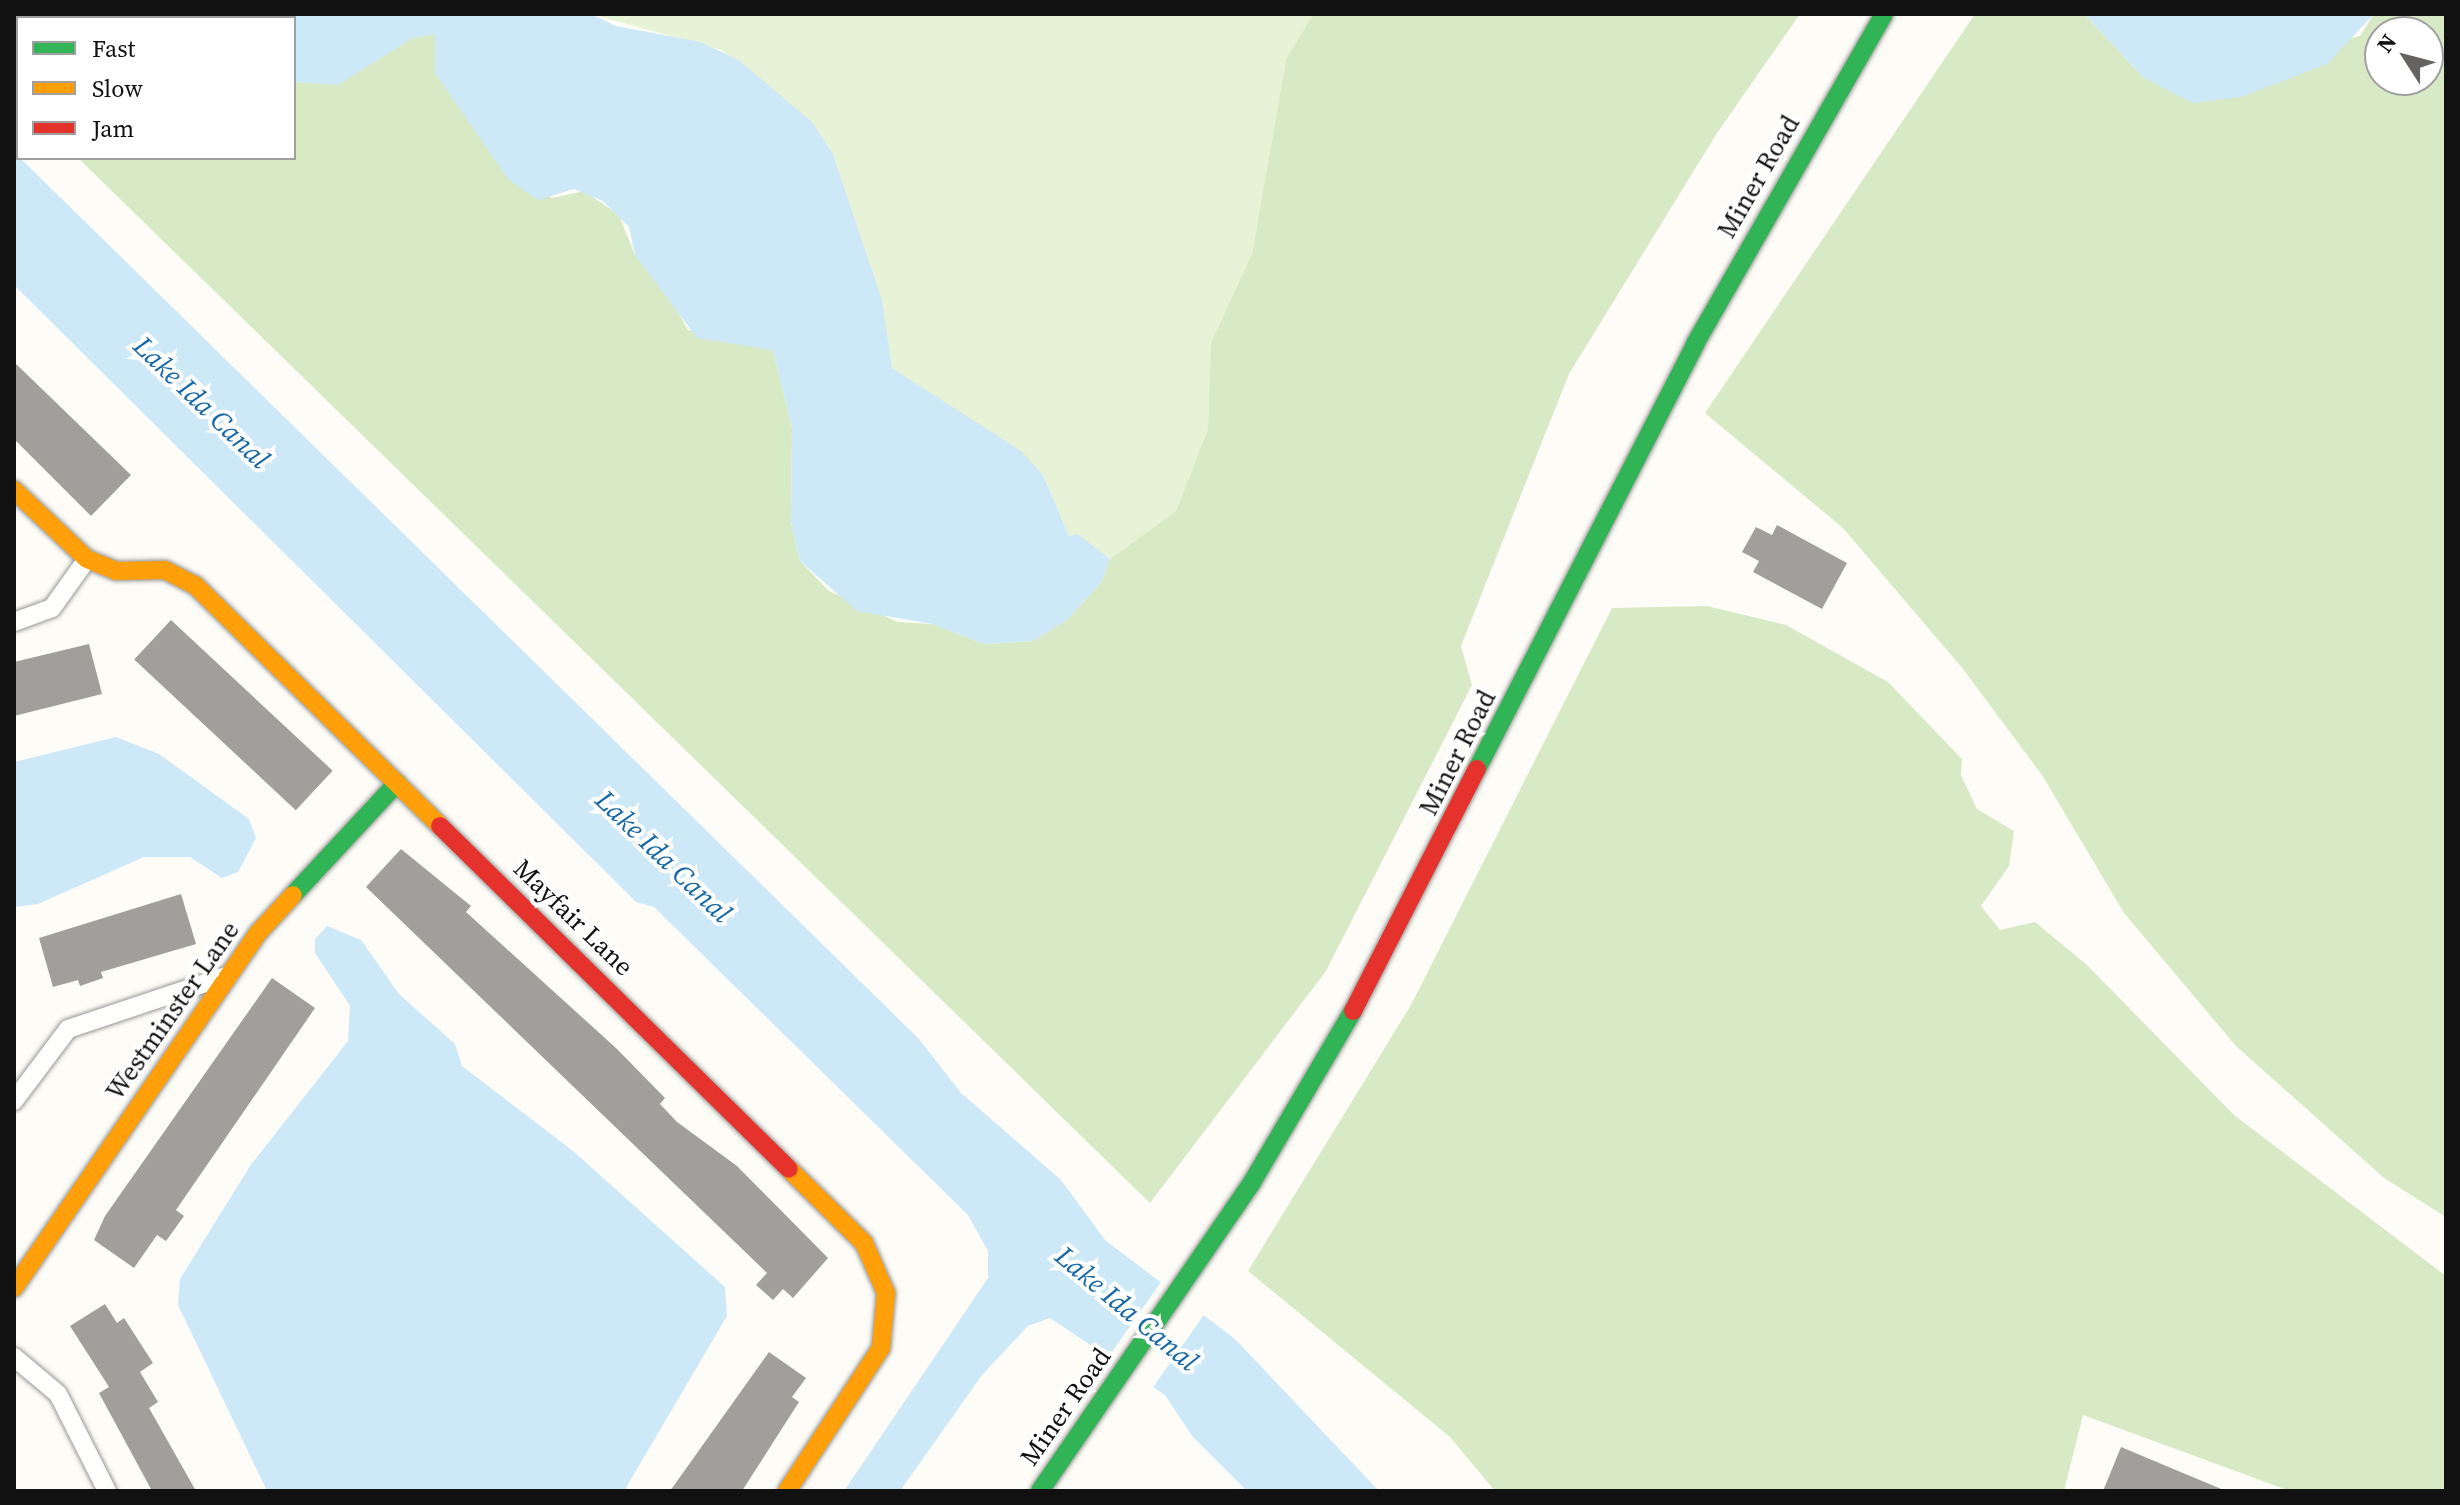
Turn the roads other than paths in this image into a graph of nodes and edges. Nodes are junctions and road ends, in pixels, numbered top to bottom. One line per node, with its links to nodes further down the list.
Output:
1 (1884, 14): 12 (street, Miner Road)
2 (14, 490): 3 (street, Mayfair Lane)
3 (87, 559): 4 (street); 5 (street, Mayfair Lane)
4 (14, 622)
5 (397, 783): 6 (street, Westminster Lane); 11 (street, Mayfair Lane)
6 (229, 975): 7 (street); 8 (street, Westminster Lane)
7 (14, 1101)
8 (14, 1288)
9 (14, 1357): 10 (street)
10 (107, 1491)
11 (787, 1491)
12 (1040, 1491)

